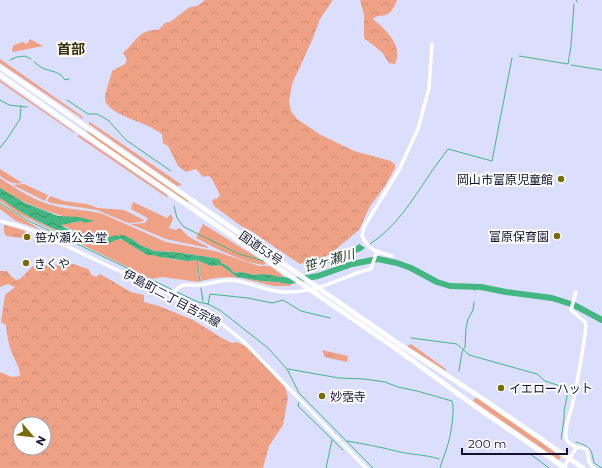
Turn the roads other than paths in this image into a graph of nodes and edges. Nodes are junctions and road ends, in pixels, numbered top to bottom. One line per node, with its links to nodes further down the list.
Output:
1 (432, 44): 5 (street)
2 (0, 67): 9 (highway, 国道53号)
3 (0, 75): 9 (highway, 国道53号)
4 (0, 221): 8 (street, 伊島町二丁目吉宗線)
5 (377, 252): 6 (street); 8 (street)
6 (392, 256)
7 (576, 292): 10 (street)
8 (172, 296): 12 (street, 伊島町二丁目吉宗線)
9 (399, 347): 11 (highway, 国道53号); 13 (highway, 国道53号)
10 (577, 447): 11 (street); 15 (street)
11 (569, 459): 13 (street); 14 (highway, 国道53号)
12 (366, 468)
13 (564, 468)
14 (583, 468)
15 (594, 468)

